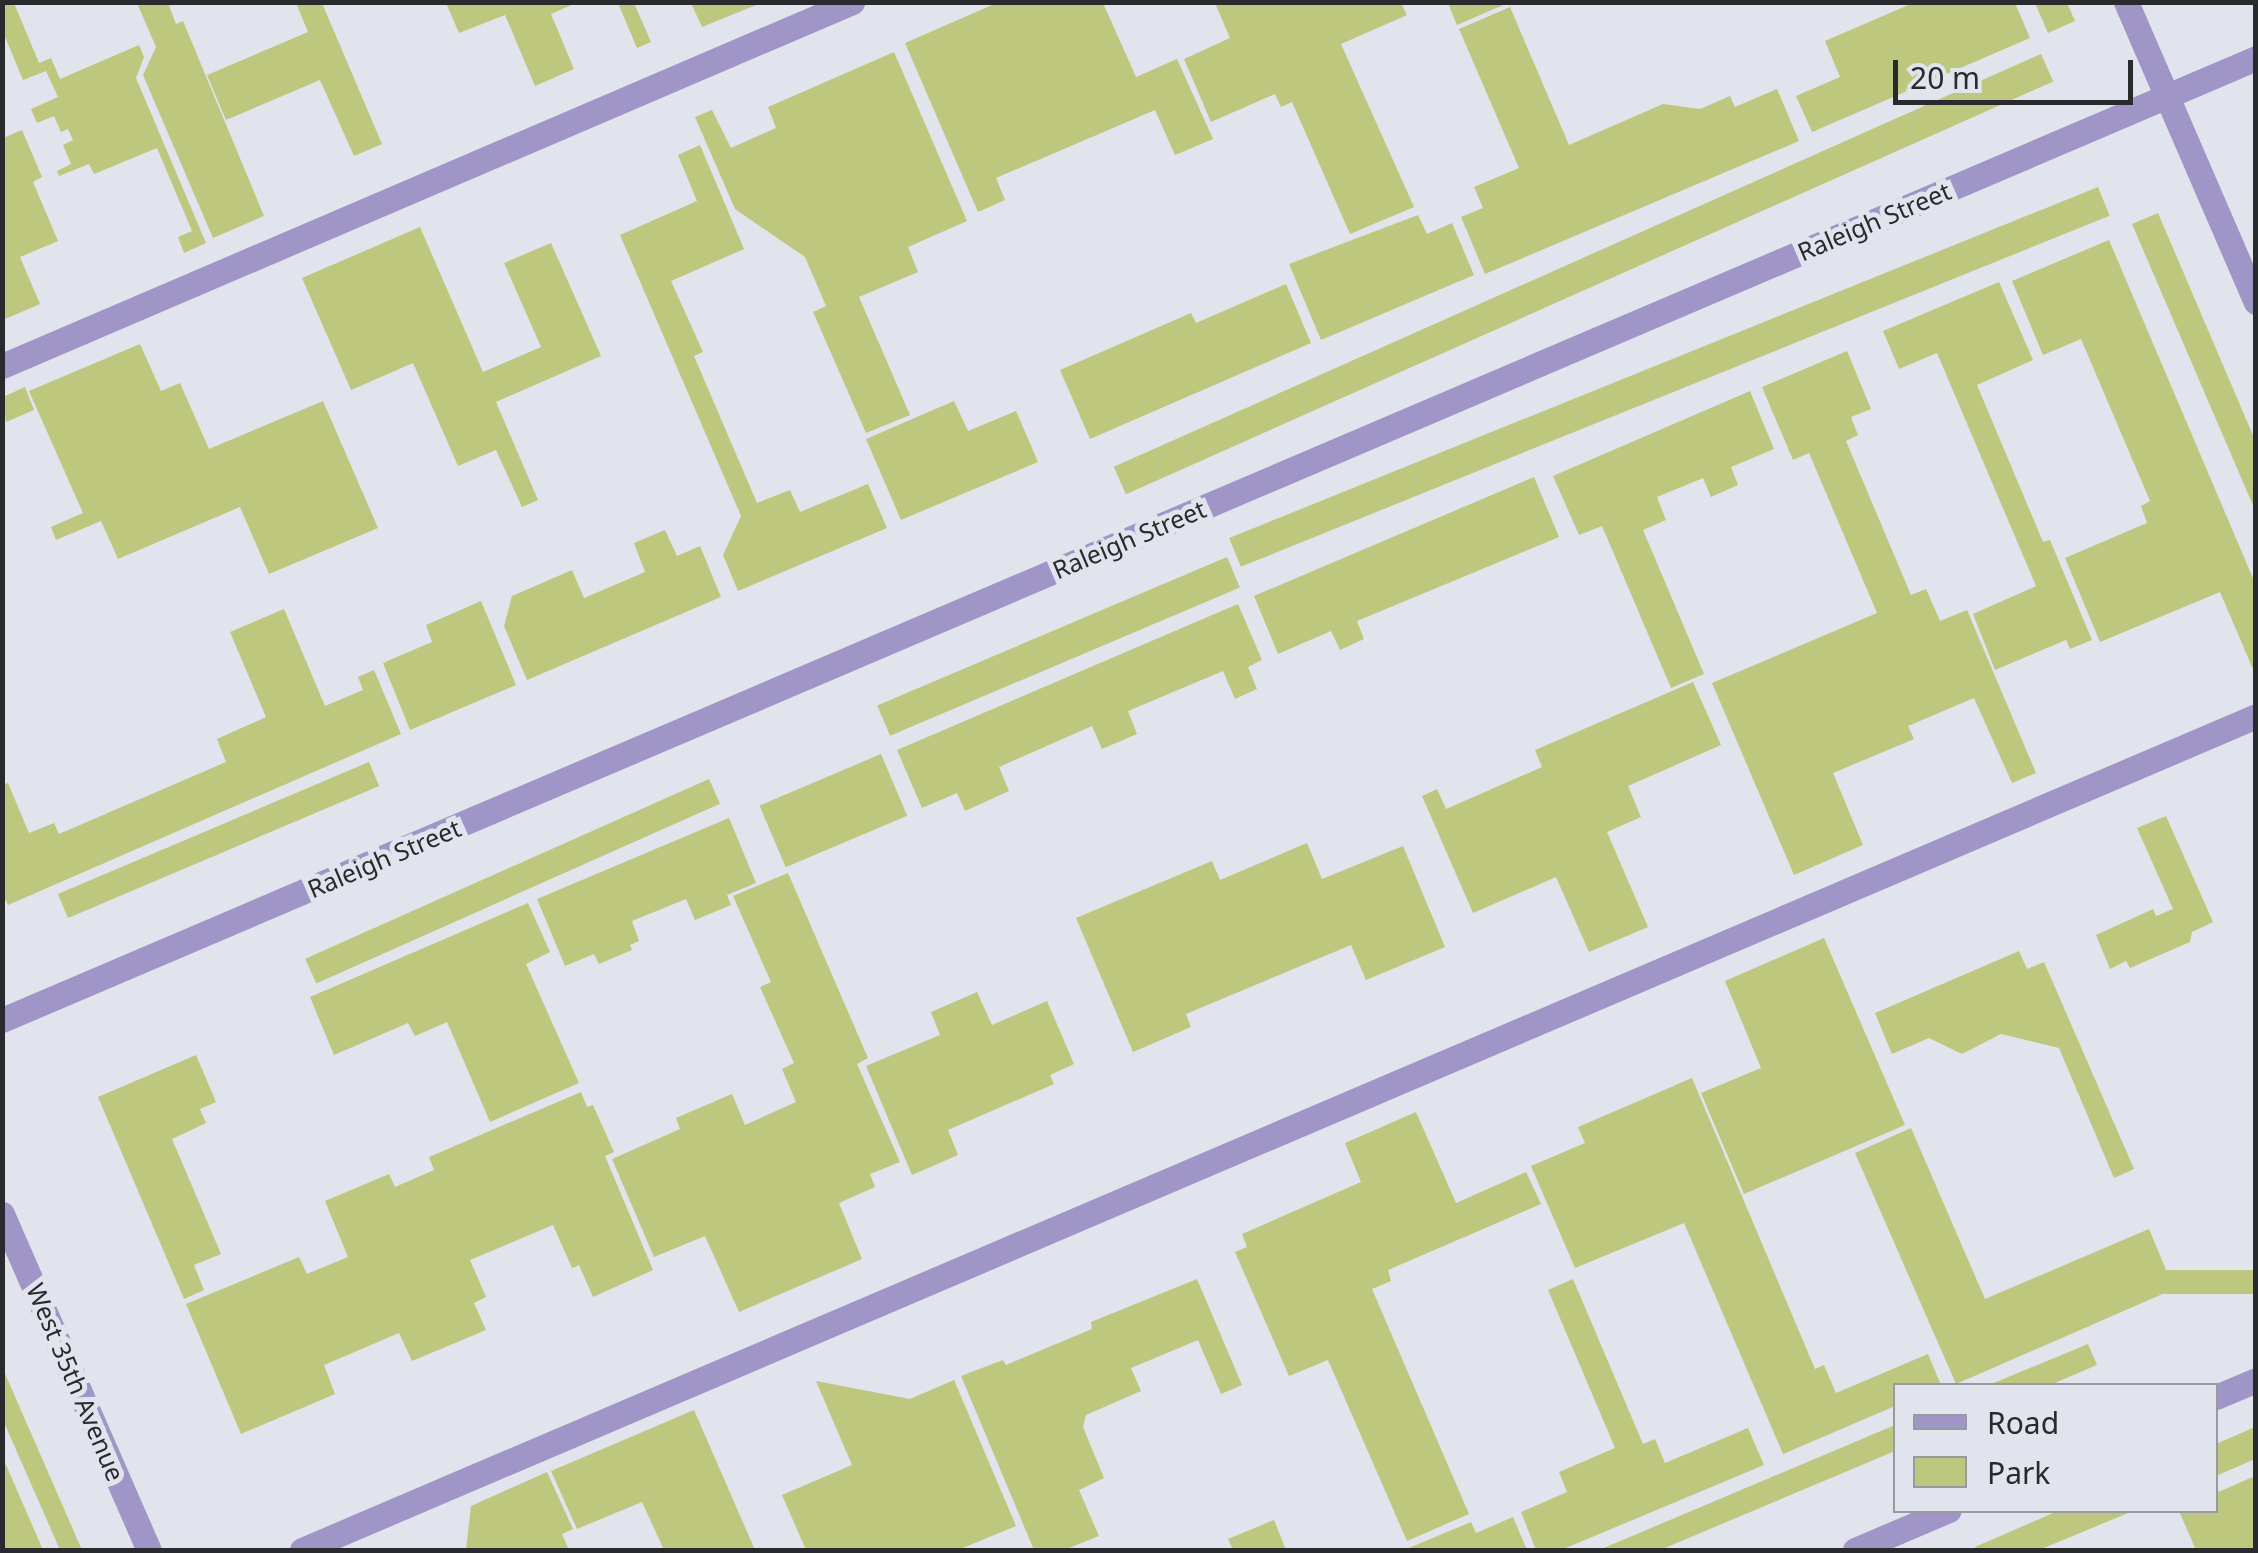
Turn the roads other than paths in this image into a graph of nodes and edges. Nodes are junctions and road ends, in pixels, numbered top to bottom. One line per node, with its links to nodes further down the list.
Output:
1 (852, 2): 6 (street)
2 (2126, 2): 4 (street)
3 (2256, 58): 4 (street, Raleigh Street)
4 (2167, 96): 5 (street); 8 (street, Raleigh Street)
5 (2256, 302)
6 (2, 366)
7 (2256, 716): 14 (street)
8 (2, 1020)
9 (2, 1214): 13 (street, West 35th Avenue)
10 (2256, 1380): 11 (street)
11 (2218, 1396)
12 (1942, 1513): 15 (street)
13 (148, 1550)
14 (302, 1550)
15 (1855, 1550)

